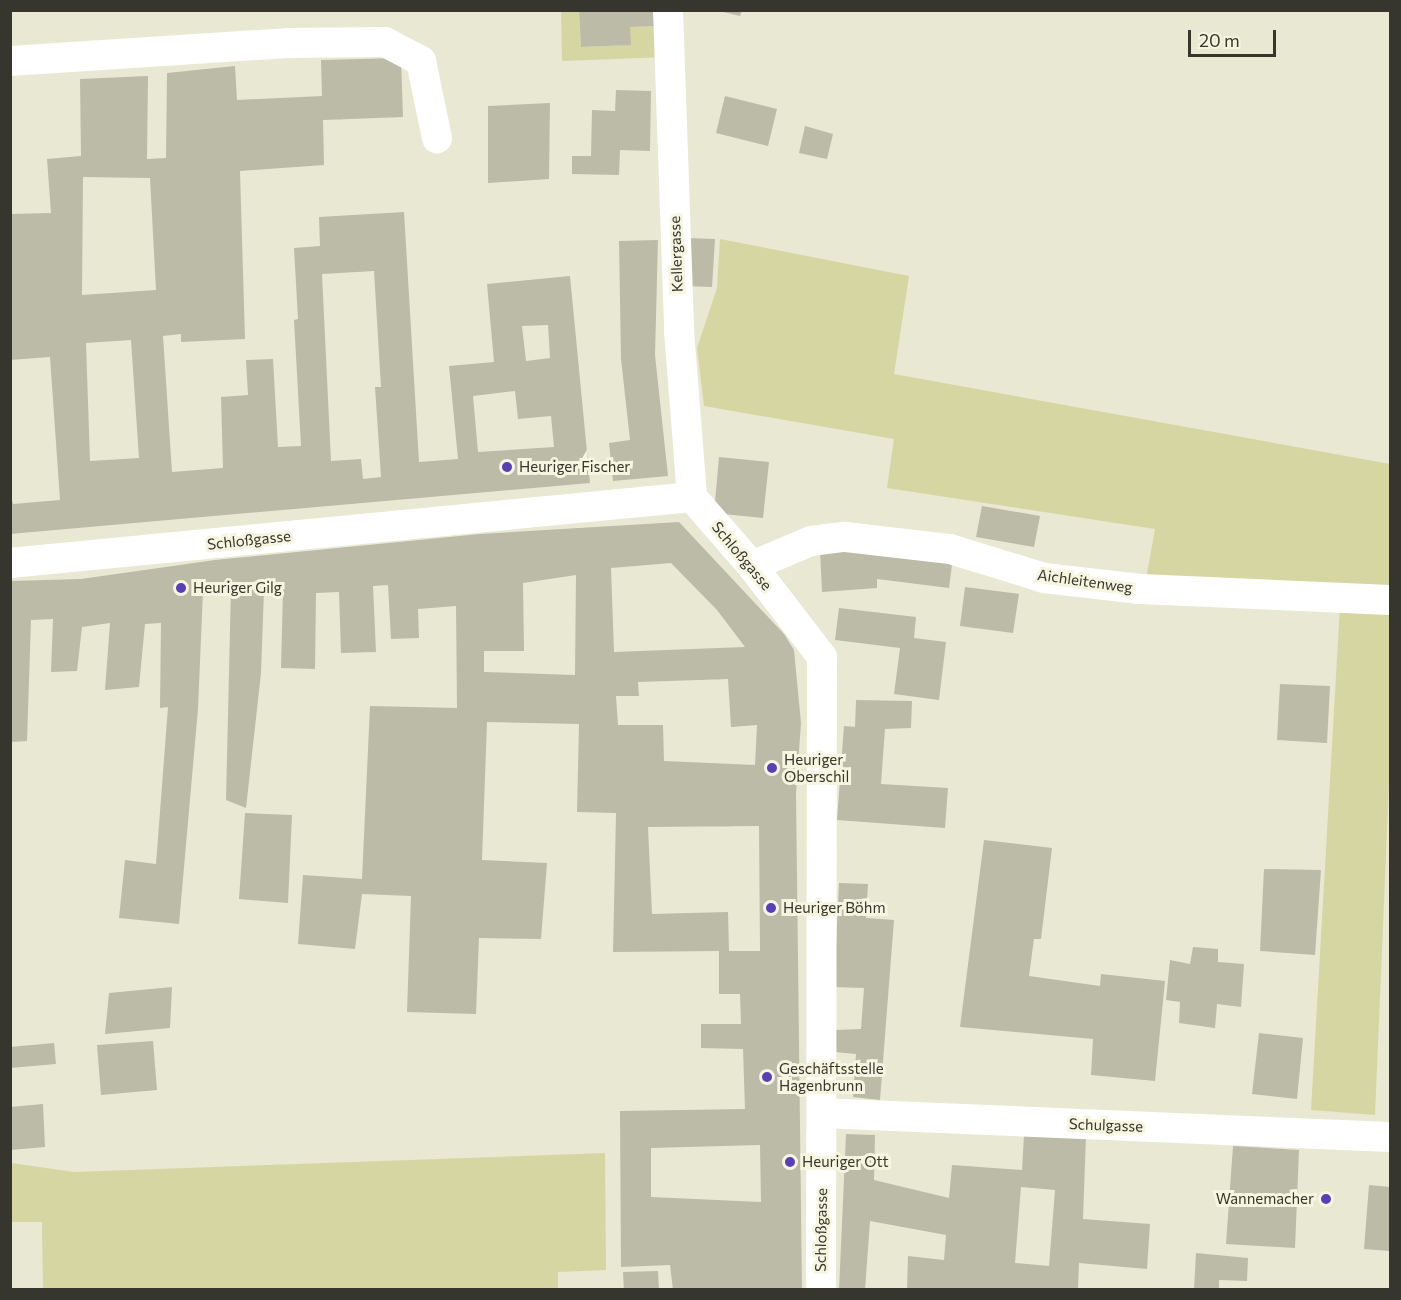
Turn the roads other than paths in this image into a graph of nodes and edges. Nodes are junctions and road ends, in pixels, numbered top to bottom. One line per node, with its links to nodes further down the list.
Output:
1 (668, 10): 4 (street, Kellergasse)
2 (10, 61): 3 (street)
3 (438, 138)
4 (692, 497): 5 (street, Schloßgasse); 6 (street, Schloßgasse)
5 (10, 563)
6 (752, 566): 7 (street, Aichleitenweg); 8 (street, Schloßgasse)
7 (1390, 600)
8 (822, 1113): 9 (street, Schulgasse); 10 (street, Schloßgasse)
9 (1390, 1137)
10 (820, 1290)

